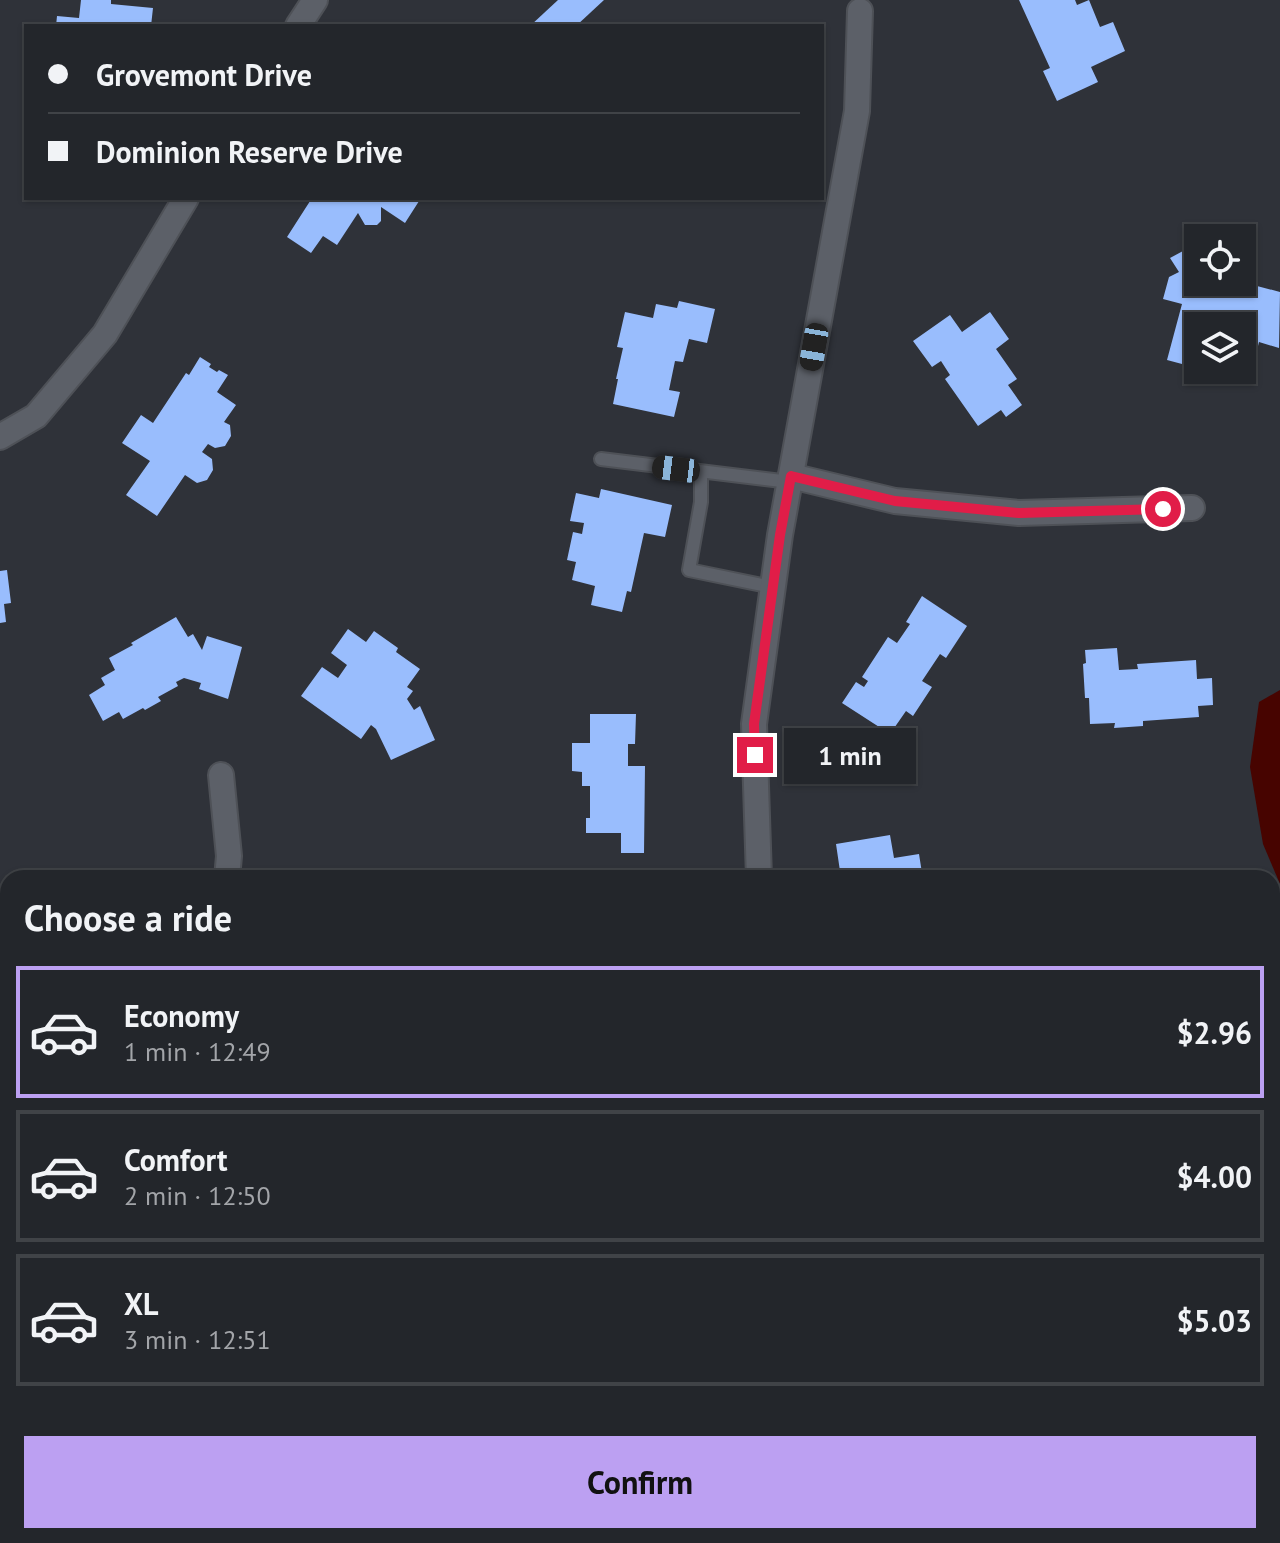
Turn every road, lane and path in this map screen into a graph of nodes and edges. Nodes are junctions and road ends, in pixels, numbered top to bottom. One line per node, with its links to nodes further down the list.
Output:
1 (315, 0): 3 (street)
2 (858, 5): 8 (street)
3 (299, 24)
4 (185, 200): 5 (street)
5 (0, 437)
6 (601, 459): 7 (lane)
7 (701, 472): 8 (lane); 10 (lane)
8 (791, 479): 9 (street); 10 (street)
9 (1192, 508)
10 (772, 587): 13 (street)
11 (221, 775): 12 (street)
12 (228, 870)
13 (759, 870)

